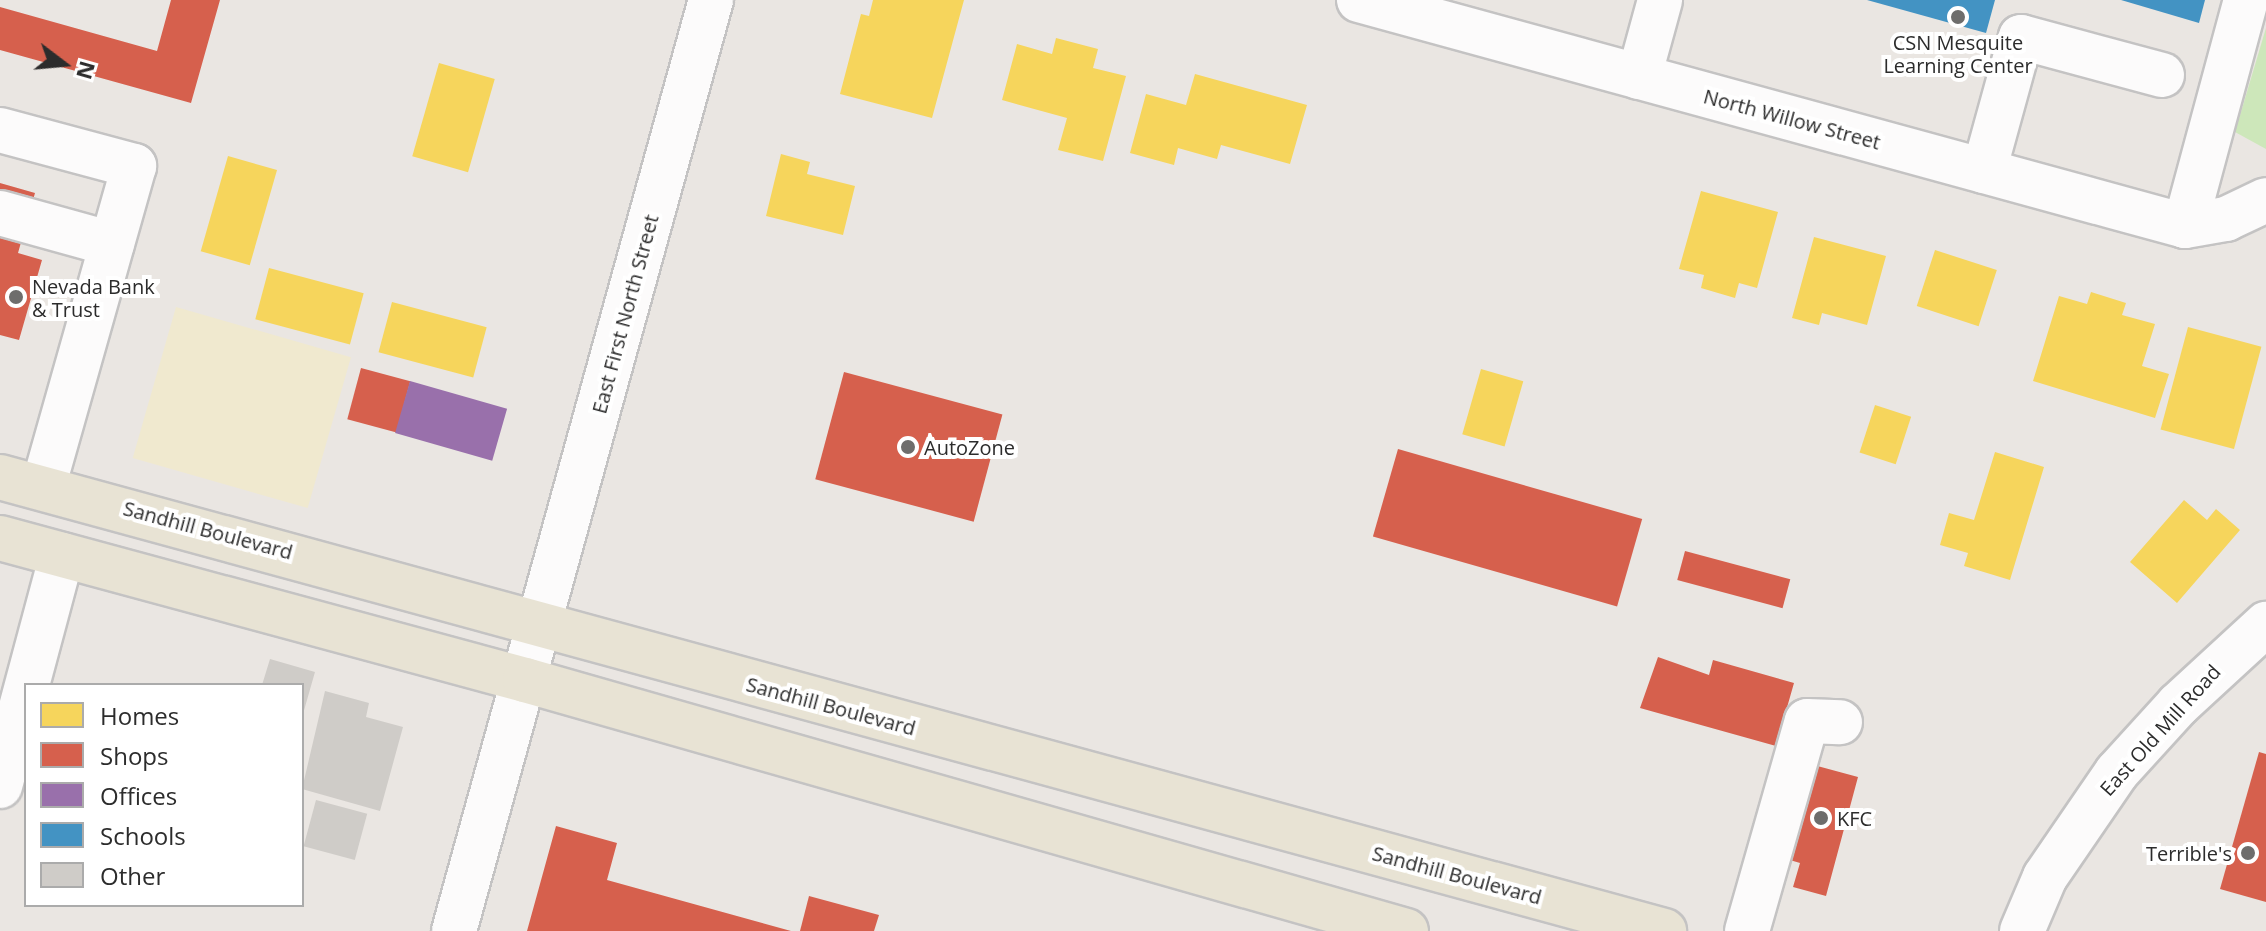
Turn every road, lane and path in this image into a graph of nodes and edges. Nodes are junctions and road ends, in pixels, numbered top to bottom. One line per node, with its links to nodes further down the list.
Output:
1 (711, 0): 19 (street, East First North Street)
2 (1359, 0): 6 (street, North Willow Street)
3 (1660, 0): 6 (street)
4 (2246, 0): 11 (street)
5 (2162, 75): 8 (street)
6 (1639, 77): 8 (street, North Willow Street)
7 (0, 130): 12 (street)
8 (1984, 171): 11 (street, North Willow Street)
9 (2266, 200): 11 (street)
10 (0, 213): 12 (street)
11 (2205, 223)
12 (112, 244): 15 (street)
13 (0, 470): 15 (main road)
14 (0, 477): 15 (main road, Sandhill Boulevard)
15 (44, 485): 19 (main road, Sandhill Boulevard)
16 (0, 538): 17 (main road)
17 (62, 555): 20 (street); 21 (main road)
18 (2266, 624): 30 (street, East Old Mill Road)
19 (539, 628): 21 (street, East First North Street); 25 (main road, Sandhill Boulevard)
20 (14, 666): 23 (street)
21 (525, 680): 24 (main road); 26 (street)
22 (1840, 722): 29 (street)
23 (0, 786)
24 (1072, 835): 25 (main road); 27 (main road)
25 (1379, 854): 28 (main road, Sandhill Boulevard)
26 (454, 931)
27 (1406, 931)
28 (1664, 931)
29 (1747, 931)
30 (2022, 931)

